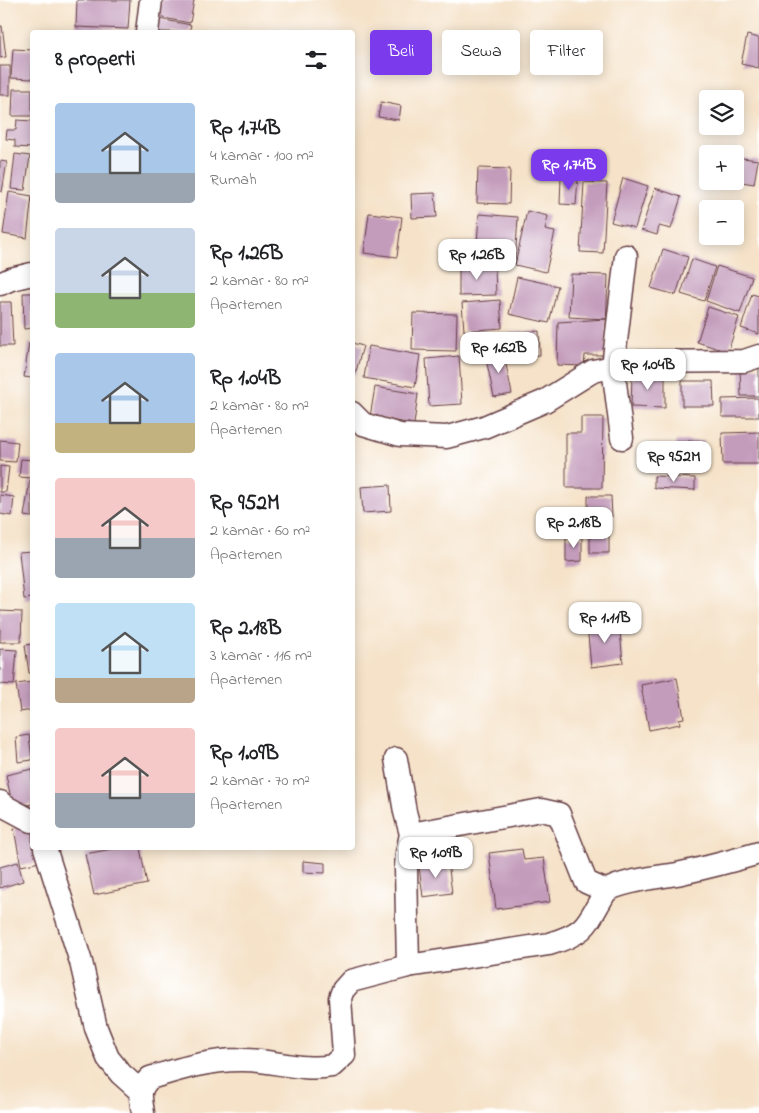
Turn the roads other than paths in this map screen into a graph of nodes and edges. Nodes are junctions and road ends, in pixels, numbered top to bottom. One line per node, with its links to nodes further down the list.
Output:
1 (151, 0): 2 (street)
2 (147, 30)
3 (626, 256): 7 (street)
4 (30, 274): 5 (street)
5 (0, 284)
6 (759, 356): 7 (street)
7 (613, 367): 8 (street); 9 (street)
8 (355, 416)
9 (622, 438)
10 (396, 759): 13 (street)
11 (0, 802): 12 (street)
12 (30, 820)
13 (411, 834): 16 (street); 17 (street)
14 (46, 850): 18 (street)
15 (759, 853): 16 (street)
16 (606, 891): 17 (street)
17 (408, 966): 18 (street)
18 (142, 1102)

